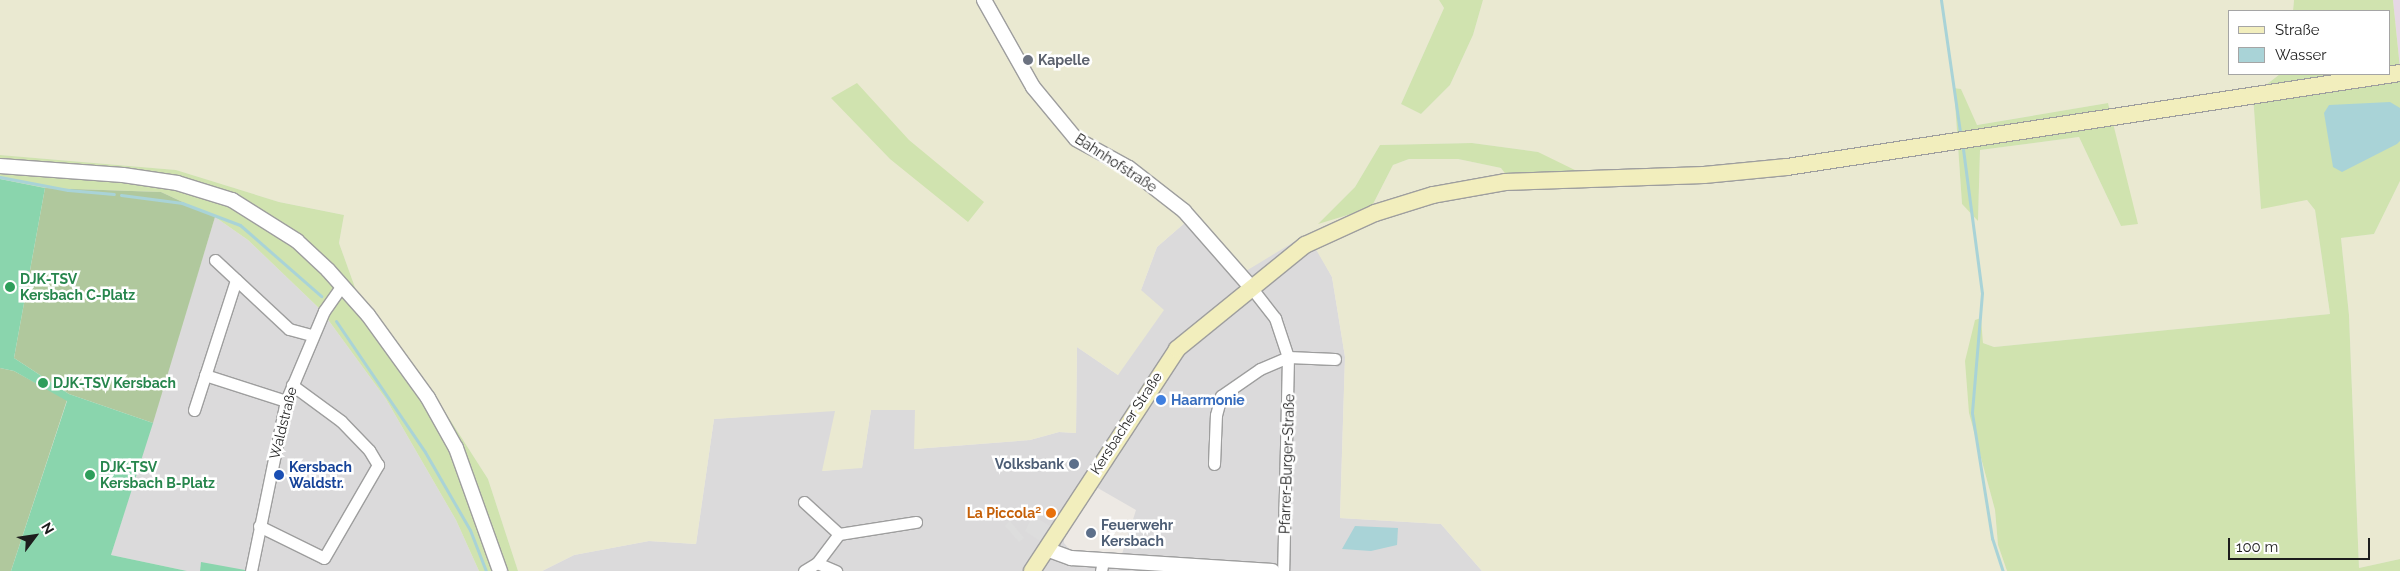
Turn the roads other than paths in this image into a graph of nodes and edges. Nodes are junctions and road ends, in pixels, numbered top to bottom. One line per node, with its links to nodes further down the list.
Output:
1 (984, 0): 7 (street, Bahnhofstraße)
2 (2387, 75): 7 (main road, Kersbacher Straße)
3 (0, 166): 6 (street)
4 (216, 260): 5 (street)
5 (236, 280): 8 (street); 11 (street)
6 (342, 285): 8 (street, Waldstraße); 24 (street)
7 (1246, 290): 9 (street, Pfarrer-Burger-Straße); 20 (main road, Kersbacher Straße)
8 (312, 335): 12 (street, Waldstraße)
9 (1288, 357): 10 (street); 15 (street); 29 (street, Pfarrer-Burger-Straße)
10 (1335, 359)
11 (206, 375): 13 (street); 14 (street)
12 (292, 385): 13 (street, Waldstraße); 18 (street)
13 (286, 401): 18 (street, Waldstraße)
14 (194, 410)
15 (1214, 464)
16 (804, 502): 19 (street)
17 (916, 522): 19 (street)
18 (259, 526): 23 (street, Waldstraße)
19 (839, 534): 21 (street)
20 (1046, 549): 22 (street); 27 (main road, Kersbacher Straße)
21 (817, 563): 25 (street); 26 (street)
22 (1102, 566): 28 (street)
23 (251, 571)
24 (500, 571)
25 (804, 571)
26 (836, 571)
27 (1032, 571)
28 (1273, 571)
29 (1283, 571)

